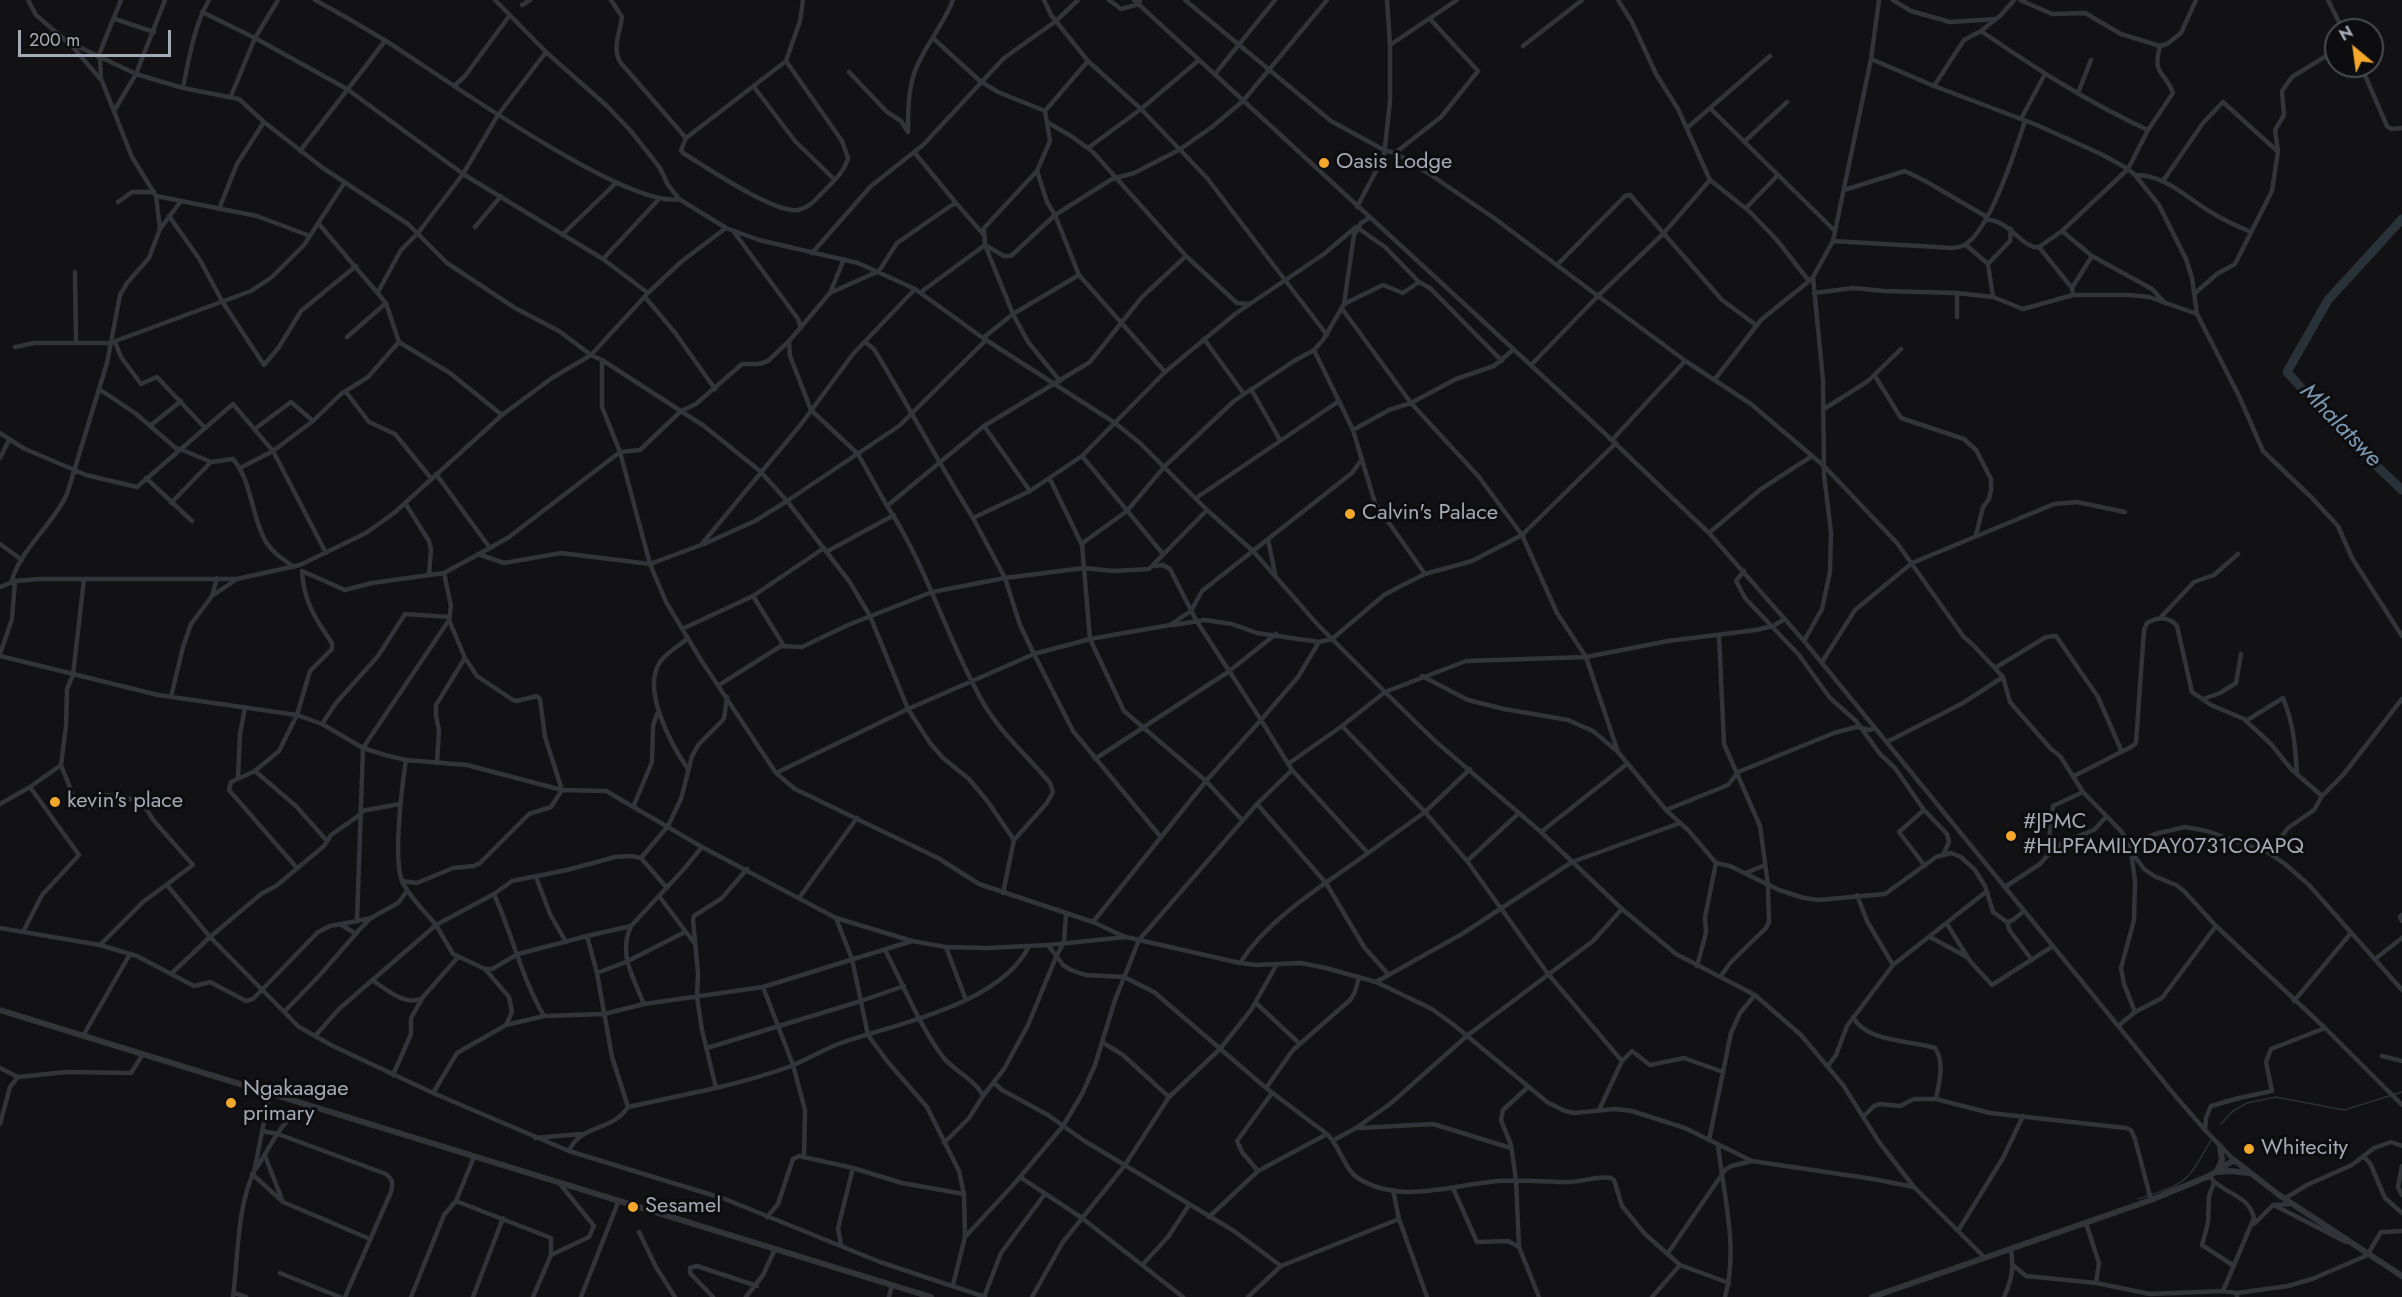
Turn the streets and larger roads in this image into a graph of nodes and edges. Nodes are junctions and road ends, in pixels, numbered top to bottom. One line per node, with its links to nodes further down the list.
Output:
1 (28, 0): 43 (street)
2 (121, 0): 32 (street)
3 (165, 0): 37 (street)
4 (209, 0): 29 (street)
5 (278, 0): 38 (street)
6 (315, 0): 40 (street)
7 (495, 0): 30 (street)
8 (530, 0): 28 (street)
9 (611, 0): 85 (street)
10 (803, 0): 53 (street)
11 (953, 0): 39 (street)
12 (1044, 0): 35 (street)
13 (1078, 0): 35 (street)
14 (1109, 0): 27 (street)
15 (1185, 0): 41 (street)
16 (1275, 0): 41 (street)
17 (1327, 0): 55 (street)
18 (1387, 0): 42 (street)
19 (1457, 0): 33 (street)
20 (1582, 0): 44 (street)
21 (1618, 0): 82 (street)
22 (1879, 0): 50 (street)
23 (1893, 0): 34 (street)
24 (2016, 0): 34 (street); 45 (street)
25 (2196, 0): 45 (street)
26 (2328, 0): 31 (street)
27 (1138, 1): 51 (street)
28 (522, 5)
29 (202, 12): 38 (street); 67 (street)
30 (510, 15): 46 (street); 60 (street)
31 (2337, 18)
32 (115, 19): 37 (street); 49 (street)
33 (1430, 19): 42 (street); 93 (street)
34 (1996, 19): 36 (street)
35 (1056, 21): 54 (street); 63 (street)
36 (1981, 31): 59 (street); 65 (street)
37 (154, 32): 57 (street)
38 (255, 38): 68 (street); 71 (street)
39 (934, 39): 56 (street); 63 (street)
40 (385, 41): 64 (street); 68 (street)
41 (1238, 44): 55 (street); 58 (street)
42 (1390, 45): 89 (street)
43 (72, 46): 49 (street); 62 (street)
44 (1523, 46)
45 (2160, 46): 84 (street)
46 (546, 52): 78 (street); 109 (street)
47 (1770, 57): 74 (street)
48 (2324, 57): 91 (street)
49 (99, 58): 57 (street); 62 (street)
50 (1871, 59): 65 (street); 105 (street)
51 (1199, 60): 58 (street); 75 (street)
52 (2091, 60): 70 (street)
53 (786, 61): 66 (street); 100 (street)
54 (1088, 61): 75 (street); 77 (street)
55 (1270, 71): 72 (street); 89 (street)
56 (849, 72)
57 (136, 74): 67 (street); 76 (street)
58 (1215, 74): 72 (street)
59 (2045, 74): 70 (street); 79 (street)
60 (465, 76): 64 (street); 69 (street)
61 (2366, 78): 83 (street)
62 (102, 81): 76 (street)
63 (980, 81): 77 (street); 92 (street)
64 (454, 86): 69 (street)
65 (1934, 86): 79 (street)
66 (754, 87): 85 (street); 100 (street)
67 (183, 88): 71 (street)
68 (347, 89): 90 (street); 96 (street)
69 (463, 92): 78 (street)
70 (2078, 93): 84 (street)
71 (231, 96): 80 (street)
72 (1244, 100): 88 (street); 113 (street)
73 (1787, 102): 86 (street)
74 (1710, 108): 82 (street); 86 (street)
75 (1141, 109): 87 (street); 88 (street)
76 (114, 111): 106 (street)
77 (1045, 111): 81 (street)
78 (498, 115): 96 (street); 104 (street)
79 (2023, 120): 94 (street); 119 (street)
80 (264, 122): 90 (street); 115 (street)
81 (1046, 122): 87 (street); 95 (street)
82 (1687, 128): 101 (street)
83 (2402, 128)
84 (2148, 130): 94 (street)
85 (686, 138): 100 (street)
86 (1744, 142): 97 (street)
87 (1088, 148): 99 (street)
88 (1179, 150): 99 (street); 150 (street)
89 (1384, 150): 93 (street); 113 (street)
90 (300, 151): 103 (street)
91 (2277, 151): 102 (street); 129 (street)
92 (915, 153): 112 (street); 139 (street)
93 (1395, 153): 146 (street)
94 (2128, 169): 98 (street); 128 (street)
95 (1037, 171): 116 (street); 133 (street)
96 (462, 174): 107 (street); 130 (street)
97 (1778, 175): 114 (street); 127 (street)
98 (2135, 175): 102 (street); 160 (street)
99 (1117, 178): 116 (street); 140 (street)
100 (835, 180)
101 (1710, 180): 114 (street); 131 (street)
102 (2163, 181): 129 (street)
103 (345, 182): 120 (street); 130 (street)
104 (616, 183): 108 (street); 132 (street)
105 (1844, 190): 119 (street); 127 (street)
106 (155, 194): 110 (street); 111 (street); 124 (street)
107 (501, 196): 122 (street); 132 (street)
108 (659, 199): 109 (street); 142 (street)
109 (679, 199): 123 (street)
110 (181, 201): 115 (street); 117 (street)
111 (118, 202)
112 (956, 203): 133 (street); 147 (street)
113 (1357, 207): 118 (street)
114 (1746, 208): 151 (street)
115 (219, 209): 134 (street)
116 (1055, 215): 136 (street); 149 (street)
117 (169, 216): 124 (street); 165 (street)
118 (1369, 218): 121 (street); 188 (street)
119 (1986, 218): 125 (street); 137 (street)
120 (318, 223): 134 (street); 145 (street)
121 (1359, 226): 150 (street); 152 (street); 169 (street)
122 (475, 227)
123 (726, 228): 126 (street); 161 (street)
124 (160, 229): 181 (street)
125 (2011, 229): 138 (street); 144 (street)
126 (734, 231): 139 (street); 175 (street)
127 (1835, 231): 135 (street)
128 (2062, 231): 138 (street); 141 (street)
129 (2251, 232): 160 (street)
130 (418, 233): 155 (street); 190 (street)
131 (1663, 234): 146 (street); 163 (street); 174 (street)
132 (562, 235): 142 (street)
133 (984, 235): 136 (street)
134 (310, 236): 165 (street)
135 (1833, 241): 137 (street); 151 (street)
136 (985, 245): 156 (street); 170 (street)
137 (1966, 245): 144 (street)
138 (2039, 248): 153 (street)
139 (812, 253): 143 (street)
140 (1186, 256): 168 (street); 173 (street)
141 (2092, 256): 153 (street); 167 (street)
142 (603, 259): 161 (street)
143 (844, 259): 147 (street); 157 (street)
144 (1988, 264): 164 (street)
145 (356, 266): 155 (street); 165 (street)
146 (1557, 266): 163 (street)
147 (879, 271): 154 (street); 157 (street)
148 (75, 272): 180 (street)
149 (1079, 275): 170 (street); 173 (street)
150 (1285, 279): 168 (street); 176 (street)
151 (1811, 279): 158 (street); 174 (street)
152 (1419, 282): 169 (street); 193 (street)
153 (2072, 288): 162 (street)
154 (915, 289): 156 (street); 184 (street)
155 (378, 292): 166 (street)
156 (921, 292): 178 (street)
157 (830, 293): 175 (street)
158 (1814, 293): 159 (street); 208 (street)
159 (1957, 293): 164 (street); 172 (street)
160 (2193, 294): 171 (street)
161 (646, 295): 190 (street); 202 (street)
162 (2073, 295): 164 (street); 167 (street)
163 (1598, 296): 194 (street); 195 (street)
164 (1993, 297)
165 (222, 301): 181 (street)
166 (386, 303): 177 (street); 182 (street)
167 (2165, 303): 171 (street)
168 (1249, 304): 179 (street)
169 (1343, 307): 176 (street); 207 (street)
170 (1013, 314): 178 (street); 199 (street)
171 (2197, 314): 301 (street)
172 (1957, 317)
173 (1121, 324): 196 (street); 199 (street)
174 (1756, 325): 198 (street)
175 (801, 328): 183 (street)
176 (1327, 335): 187 (street)
177 (346, 337)
178 (985, 339): 199 (street); 211 (street)
179 (1204, 339): 196 (street); 204 (street)
180 (76, 342): 181 (street); 185 (street)
181 (112, 342): 201 (street); 205 (street)
182 (399, 342): 203 (street); 212 (street)
183 (789, 342): 189 (street); 191 (street)
184 (866, 342): 209 (street); 211 (street)
185 (15, 347)
186 (1901, 349): 197 (street)
187 (1314, 350): 200 (street); 206 (street)
188 (1513, 350): 193 (street); 195 (street)
189 (775, 355): 191 (street); 202 (street)
190 (591, 356): 192 (street); 212 (street)
191 (790, 356): 209 (street)
192 (602, 360): 210 (street); 226 (street)
193 (1502, 360): 207 (street)
194 (1685, 361): 198 (street); 223 (street)
195 (1531, 365): 223 (street)
196 (1165, 372): 214 (street)
197 (1875, 376): 208 (street); 257 (street)
198 (1715, 379): 229 (street)
199 (1057, 382): 214 (street); 216 (street)
200 (1251, 388): 204 (street); 222 (street)
201 (99, 389): 215 (street); 237 (street)
202 (715, 389): 210 (street)
203 (346, 392): 213 (street); 241 (street)
204 (1244, 394): 234 (street)
205 (181, 401): 215 (street); 217 (street)
206 (1339, 401): 219 (street); 222 (street)
207 (1411, 403): 219 (street); 256 (street)
208 (1824, 409): 235 (street)
209 (812, 410): 227 (street); 238 (street)
210 (681, 411): 226 (street); 238 (street)
211 (913, 414): 227 (street); 233 (street)
212 (502, 415): 239 (street)
213 (313, 422): 218 (street); 225 (street)
214 (1115, 423): 228 (street); 234 (street)
215 (150, 426): 224 (street)
216 (984, 426): 233 (street); 243 (street)
217 (205, 428): 218 (street); 224 (street)
218 (256, 428): 225 (street)
219 (1353, 430): 231 (street)
220 (0, 433): 221 (street)
221 (9, 440): 230 (street); 237 (street)
222 (1280, 440): 244 (street)
223 (1614, 442): 255 (street); 256 (street)
224 (179, 449): 232 (street); 240 (street)
225 (273, 451): 236 (street); 265 (street)
226 (620, 452): 262 (street); 271 (street)
227 (858, 454): 245 (street); 248 (street)
228 (1082, 456): 242 (street); 250 (street)
229 (1812, 456): 235 (street); 255 (street)
230 (0, 458)
231 (1362, 459): 258 (street); 278 (street)
232 (211, 462): 236 (street); 246 (street)
233 (939, 464): 248 (street); 253 (street)
234 (1165, 466): 244 (street); 250 (street)
235 (1824, 466): 270 (street); 305 (street)
236 (240, 468): 272 (street)
237 (76, 470): 240 (street); 269 (street)
238 (760, 471): 245 (street); 260 (street)
239 (436, 474): 241 (street); 262 (street)
240 (146, 478): 246 (street)
241 (432, 478): 247 (street)
242 (1050, 479): 243 (street); 261 (street)
243 (1030, 491): 253 (street)
244 (1196, 498): 249 (street)
245 (787, 501): 260 (street); 263 (street)
246 (171, 502): 254 (street)
247 (405, 503): 265 (street); 279 (street)
248 (887, 506): 252 (street)
249 (1208, 510): 264 (street); 267 (street)
250 (1127, 511): 261 (street); 267 (street)
251 (2125, 512): 257 (street)
252 (894, 515): 263 (street); 287 (street)
253 (974, 518): 282 (street)
254 (192, 521)
255 (1709, 533): 276 (street)
256 (1522, 535): 278 (street); 311 (street)
257 (1976, 535): 270 (street)
258 (1268, 539): 264 (street); 280 (street)
259 (0, 544): 269 (street)
260 (701, 545): 271 (street)
261 (1082, 545): 274 (street)
262 (490, 548): 266 (street)
263 (825, 550): 289 (street); 291 (street)
264 (1254, 552): 280 (street); 290 (street)
265 (326, 553): 272 (street)
266 (478, 554): 271 (street); 277 (street)
267 (1163, 554): 273 (street)
268 (2238, 554): 293 (street)
269 (22, 560): 285 (street)
270 (1912, 563): 313 (street); 314 (street)
271 (650, 564): 298 (street)
272 (297, 566): 275 (street); 284 (street)
273 (1155, 566): 274 (street); 290 (street)
274 (1084, 568): 282 (street); 303 (street)
275 (302, 571): 279 (street); 329 (street)
276 (1744, 572): 294 (street); 297 (street)
277 (444, 573): 279 (street); 292 (street)
278 (1425, 574): 304 (street)
279 (429, 575)
280 (1276, 577): 304 (street)
281 (216, 578): 283 (street); 284 (street); 288 (street)
282 (1005, 578): 287 (street); 308 (street)
283 (84, 579): 285 (street); 316 (street)
284 (237, 579): 288 (street)
285 (13, 582): 286 (street); 310 (street)
286 (0, 587)
287 (932, 592): 291 (street); 319 (street)
288 (212, 596): 322 (street)
289 (753, 596): 298 (street); 307 (street)
290 (1191, 611): 295 (street); 296 (street)
291 (870, 616): 307 (street); 327 (street)
292 (449, 618): 312 (street); 332 (street); 338 (street)
293 (2160, 618): 324 (street); 340 (street)
294 (1785, 619): 297 (street); 305 (street)
295 (1196, 620): 296 (street); 299 (street); 315 (street)
296 (1170, 625): 303 (street)
297 (1770, 627): 300 (street); 334 (street)
298 (682, 629): 302 (street)
299 (1276, 634): 306 (street); 315 (street)
300 (1719, 635): 311 (street); 351 (street)
301 (2402, 636)
302 (688, 638): 320 (street); 328 (street)
303 (1090, 639): 308 (street); 335 (street)
304 (1332, 639): 306 (street); 321 (street)
305 (1804, 641): 313 (street)
306 (1319, 642): 330 (street)
307 (784, 646): 320 (street)
308 (1034, 654): 319 (street); 341 (street)
309 (2241, 654): 324 (street)
310 (0, 655): 316 (street)
311 (1586, 657): 317 (street); 339 (street)
312 (465, 658): 343 (street); 358 (street)
313 (1822, 662): 336 (street)
314 (1995, 668): 318 (street); 340 (street)
315 (1228, 672): 330 (street); 335 (street)
316 (74, 675): 322 (street); 346 (street)
317 (1422, 676): 321 (street); 339 (street)
318 (2003, 677): 337 (street); 354 (street)
319 (971, 681): 327 (street); 377 (street)
320 (719, 685): 323 (street)
321 (1384, 692): 333 (street); 348 (street)
322 (171, 697): 326 (street)
323 (727, 697): 347 (street); 352 (street)
324 (2203, 699): 331 (street)
325 (2402, 699): 360 (street)
326 (245, 707): 329 (street); 355 (street)
327 (908, 709): 352 (street); 377 (street)
328 (657, 713): 347 (street); 364 (street)
329 (297, 715): 332 (street); 350 (street)
330 (1261, 720): 344 (street); 356 (street)
331 (2246, 721): 353 (street); 353 (street)
332 (322, 724): 338 (street)
333 (1342, 726): 344 (street); 367 (street)
334 (1861, 727): 336 (street); 351 (street); 366 (street)
335 (1142, 728): 341 (street); 356 (street)
336 (1875, 728): 337 (street)
337 (1887, 742): 401 (street)
338 (363, 748): 342 (street); 368 (street)
339 (1618, 752): 345 (street)
340 (2122, 752): 354 (street)
341 (1095, 759): 376 (street)
342 (406, 760): 343 (street); 362 (street)
343 (437, 763): 358 (street)
344 (1288, 764): 349 (street)
345 (1627, 764): 365 (street); 375 (street)
346 (61, 765): 357 (street); 399 (street)
347 (688, 769): 374 (street)
348 (1470, 769): 367 (street); 369 (street)
349 (1292, 770): 363 (street); 382 (street)
350 (255, 771): 355 (street); 378 (street)
351 (1738, 772): 365 (street); 390 (street)
352 (776, 773): 371 (street)
353 (2297, 775): 360 (street)
354 (2073, 776): 359 (street)
355 (238, 778): 392 (street)
356 (1206, 781): 372 (street); 376 (street)
357 (30, 787): 361 (street); 427 (street)
358 (562, 790): 364 (street); 397 (street)
359 (2083, 792): 370 (street); 385 (street)
360 (2322, 796): 383 (street)
361 (0, 804)
362 (400, 804): 368 (street); 396 (street)
363 (1257, 804): 372 (street); 398 (street)
364 (633, 805): 374 (street)
365 (1666, 810): 373 (street)
366 (1924, 810): 384 (street); 391 (street)
367 (1425, 812): 382 (street); 387 (street)
368 (361, 813): 378 (street); 417 (street)
369 (1519, 813): 375 (street); 387 (street)
370 (2106, 817): 379 (street); 385 (street)
371 (857, 818): 405 (street); 409 (street)
372 (1242, 820): 436 (street)
373 (1680, 823): 388 (street); 389 (street)
374 (668, 826): 380 (street); 386 (street)
375 (1541, 832): 388 (street)
376 (1160, 836): 419 (street)
377 (1014, 840): 405 (street)
378 (327, 841): 392 (street)
379 (2130, 844): 381 (street); 383 (street)
380 (702, 847): 393 (street); 402 (street)
381 (2131, 852): 425 (street); 484 (street)
382 (1368, 853): 398 (street)
383 (2269, 853): 429 (street)
384 (1944, 854): 391 (street); 403 (street)
385 (2047, 855): 401 (street)
386 (641, 858): 395 (street); 402 (street)
387 (1467, 861): 410 (street)
388 (1572, 862): 410 (street); 411 (street)
389 (1716, 863): 394 (street); 459 (street)
390 (1765, 865): 394 (street); 400 (street)
391 (1925, 866): 407 (street)
392 (297, 868): 432 (street)
393 (747, 869): 409 (street); 440 (street)
394 (1745, 873): 400 (street)
395 (536, 877): 406 (street); 438 (street)
396 (402, 881): 397 (street); 404 (street)
397 (417, 883): 404 (street)
398 (1326, 884): 456 (street); 463 (street)
399 (167, 885): 432 (street); 441 (street)
400 (1768, 885): 407 (street); 467 (street)
401 (2005, 887): 412 (street)
402 (667, 888): 408 (street)
403 (1987, 891): 420 (street); 422 (street)
404 (409, 893): 415 (street); 423 (street)
405 (1003, 893): 413 (street)
406 (494, 894): 423 (street); 448 (street)
407 (1857, 895): 458 (street)
408 (658, 896): 424 (street); 428 (street)
409 (799, 898): 416 (street)
410 (1501, 909): 463 (street); 464 (street)
411 (1622, 909): 459 (street); 464 (street)
412 (2024, 911): 420 (street); 445 (street)
413 (1066, 914): 419 (street); 439 (street)
414 (2402, 915): 418 (street)
415 (371, 918): 417 (street); 430 (street)
416 (836, 918): 437 (street); 452 (street)
417 (357, 921): 421 (street)
418 (2402, 921)
419 (1093, 922): 433 (street)
420 (2007, 922): 454 (street)
421 (340, 924): 430 (street); 472 (street)
422 (1947, 924): 434 (street); 451 (street)
423 (436, 925): 449 (street); 468 (street)
424 (631, 926): 431 (street); 455 (street)
425 (2216, 926): 478 (street); 484 (street)
426 (0, 928): 427 (street)
427 (23, 932): 441 (street)
428 (685, 932): 440 (street); 455 (street)
429 (2351, 933): 453 (street); 478 (street)
430 (356, 934): 483 (street)
431 (587, 936): 438 (street); 461 (street)
432 (210, 937): 462 (street); 472 (street)
433 (1126, 937): 436 (street); 439 (street)
434 (1930, 937): 451 (street); 458 (street)
435 (2402, 938): 453 (street)
436 (1139, 940): 456 (street); 465 (street)
437 (912, 941): 443 (street); 446 (street)
438 (566, 942): 448 (street)
439 (1064, 942): 442 (street); 450 (street)
440 (694, 944): 476 (street)
441 (100, 945): 447 (street)
442 (1047, 945): 444 (street); 450 (street)
443 (946, 946): 444 (street); 477 (street)
444 (1029, 946): 477 (street)
445 (2053, 946): 454 (street); 491 (street)
446 (885, 950): 452 (street); 470 (street)
447 (130, 954): 462 (street); 495 (street)
448 (518, 954): 460 (street); 486 (street)
449 (458, 957): 460 (street); 475 (street)
450 (1056, 957): 465 (street); 511 (street)
451 (1968, 957): 454 (street)
452 (852, 959): 471 (street); 479 (street)
453 (2375, 959): 473 (street)
454 (2032, 960)
455 (626, 962): 461 (street); 481 (street)
456 (1240, 963): 457 (street)
457 (1277, 964): 466 (street); 480 (street)
458 (1893, 965): 487 (street)
459 (1696, 966): 467 (street)
460 (484, 969): 489 (street)
461 (597, 973): 485 (street)
462 (171, 974): 472 (street)
463 (1388, 974): 469 (street)
464 (1548, 974): 494 (street); 503 (street)
465 (1124, 977): 497 (street); 500 (street)
466 (1359, 977): 469 (street); 498 (street)
467 (1720, 977): 474 (street)
468 (372, 980): 475 (street); 496 (street)
469 (1376, 982): 494 (street)
470 (904, 986): 479 (street); 488 (street)
471 (763, 987): 476 (street); 490 (street)
472 (263, 988): 483 (street)
473 (2402, 990)
474 (1755, 995): 506 (street); 508 (street)
475 (423, 997): 509 (street)
476 (697, 997): 481 (street); 499 (street)
477 (966, 1000): 488 (street)
478 (2294, 1000): 492 (street)
479 (861, 1001): 490 (street); 493 (street)
480 (1256, 1003): 498 (street); 500 (street)
481 (644, 1004): 485 (street)
482 (0, 1010): 495 (street)
483 (284, 1012): 496 (street)
484 (2134, 1012): 491 (street)
485 (604, 1014): 486 (street); 523 (street)
486 (544, 1016): 489 (street)
487 (1853, 1017): 506 (street); 520 (street)
488 (920, 1019): 493 (street); 518 (street)
489 (506, 1025): 516 (street)
490 (777, 1026): 499 (street); 505 (street)
491 (2118, 1026): 531 (street)
492 (2325, 1028): 521 (street); 531 (street)
493 (868, 1035): 505 (street); 538 (street)
494 (1468, 1035): 512 (street); 529 (street)
495 (82, 1036): 501 (street)
496 (315, 1036): 509 (street)
497 (1102, 1042): 519 (street); 528 (street)
498 (1300, 1044): 514 (street)
499 (707, 1048): 513 (street)
500 (1220, 1048): 514 (street); 519 (street)
501 (143, 1054): 510 (street); 515 (street)
502 (2382, 1056): 504 (street)
503 (1622, 1061): 508 (street); 524 (street)
504 (2402, 1061)
505 (793, 1065): 513 (street); 547 (street)
506 (1828, 1066): 526 (street)
507 (0, 1068): 510 (street)
508 (1723, 1072): 537 (street)
509 (393, 1075): 516 (street)
510 (18, 1077): 527 (street)
511 (994, 1083): 518 (street); 528 (street)
512 (1528, 1087): 524 (street); 542 (street)
513 (716, 1088): 523 (street)
514 (1266, 1088): 517 (street)
515 (270, 1092): 522 (street); 530 (street)
516 (432, 1093): 535 (street)
517 (1272, 1093): 534 (street); 553 (street)
518 (983, 1096): 538 (street)
519 (1169, 1097): 550 (street)
520 (1936, 1099): 525 (street); 526 (street)
521 (2402, 1105)
522 (309, 1106): 533 (street); 546 (street)
523 (628, 1107): 532 (street)
524 (1599, 1110): 537 (street)
525 (2023, 1116): 571 (street); 585 (street)
526 (1863, 1117): 563 (street)
527 (0, 1124)
528 (1063, 1126): 550 (street); 559 (street)
529 (1356, 1128): 536 (street); 542 (street)
530 (262, 1131): 533 (street); 555 (street)
531 (2205, 1131): 540 (street)
532 (583, 1133): 535 (street); 543 (street)
533 (278, 1134): 544 (street); 589 (street)
534 (1327, 1134): 536 (street); 553 (street)
535 (535, 1138): 543 (street)
536 (1334, 1140): 565 (street)
537 (1710, 1140): 539 (street)
538 (944, 1143): 566 (street)
539 (1718, 1144): 549 (street); 557 (street)
540 (2220, 1146): 548 (street); 554 (street)
541 (2402, 1146): 545 (street)
542 (1511, 1148): 561 (street)
543 (569, 1151): 578 (street)
544 (265, 1156): 555 (street); 573 (street)
545 (2363, 1156): 569 (street); 577 (street)
546 (474, 1157): 560 (street); 572 (street)
547 (804, 1157): 552 (street); 578 (street)
548 (2234, 1160): 554 (street); 556 (street)
549 (1752, 1161): 557 (street); 563 (street)
550 (1125, 1165): 575 (street); 581 (street)
551 (2402, 1166): 568 (street)
552 (853, 1168): 566 (street); 590 (street)
553 (1258, 1171): 579 (street)
554 (2216, 1172): 556 (street); 558 (street)
555 (253, 1173): 573 (street); 614 (street)
556 (2252, 1175): 569 (street)
557 (1721, 1176): 595 (street); 606 (street)
558 (2209, 1176): 562 (street); 571 (street)
559 (1020, 1177): 567 (street); 588 (street)
560 (556, 1180): 570 (street); 596 (street)
561 (1516, 1180): 564 (street); 591 (street); 595 (street)
562 (2214, 1183): 584 (street); 602 (street)
563 (1914, 1187): 585 (street)
564 (1453, 1188): 565 (street); 591 (street)
565 (1393, 1190): 582 (street)
566 (964, 1194): 588 (street)
567 (1046, 1194): 581 (street); 630 (street)
568 (2402, 1194)
569 (2284, 1198): 574 (street)
570 (619, 1200): 592 (street); 624 (street)
571 (2151, 1200): 583 (street)
572 (456, 1201): 580 (street); 621 (street)
573 (283, 1202): 589 (street)
574 (2292, 1204): 576 (street); 594 (street)
575 (1189, 1205): 579 (street); 598 (street)
576 (2274, 1205): 584 (street); 616 (street)
577 (2402, 1213)
578 (767, 1217): 590 (street)
579 (1209, 1217): 600 (street)
580 (503, 1218): 596 (street); 622 (street)
581 (1082, 1218): 598 (street); 631 (street)
582 (1399, 1219): 600 (street); 634 (street)
583 (2086, 1223): 593 (street); 608 (street)
584 (2252, 1226): 602 (street)
585 (1958, 1231): 597 (street)
586 (2402, 1231): 594 (street)
587 (639, 1232): 625 (street)
588 (965, 1237): 611 (street)
589 (370, 1239): 620 (street)
590 (841, 1245): 611 (street)
591 (1519, 1247): 635 (street)
592 (775, 1249): 609 (street); 610 (street)
593 (2011, 1250): 597 (street); 601 (street)
594 (2369, 1252): 605 (street)
595 (1668, 1253): 599 (street)
596 (551, 1255): 623 (street)
597 (1985, 1258): 638 (street)
598 (1143, 1264): 632 (street)
599 (1680, 1265): 606 (street); 636 (street)
600 (1281, 1266): 633 (street)
601 (2014, 1266): 604 (street); 607 (street)
602 (2234, 1266): 613 (street)
603 (280, 1273): 619 (street)
604 (2023, 1275): 607 (street); 608 (street)
605 (2402, 1275)
606 (1729, 1283): 637 (street)
607 (2011, 1283): 639 (street)
608 (2096, 1283): 615 (street)
609 (892, 1285): 617 (street); 628 (street)
610 (757, 1286): 626 (street); 627 (street)
611 (953, 1286): 612 (street)
612 (963, 1289): 629 (street); 630 (street)
613 (2223, 1290): 615 (street); 616 (street)
614 (234, 1295): 618 (street)
615 (2195, 1295)
616 (2237, 1295)
617 (887, 1296)
618 (246, 1297)
619 (340, 1297)
620 (345, 1297)
621 (411, 1297)
622 (473, 1297)
623 (533, 1297)
624 (581, 1297)
625 (675, 1297)
626 (713, 1297)
627 (747, 1297)
628 (931, 1297)
629 (960, 1297)
630 (985, 1297)
631 (1032, 1297)
632 (1183, 1297)
633 (1248, 1297)
634 (1427, 1297)
635 (1539, 1297)
636 (1652, 1297)
637 (1725, 1297)
638 (1872, 1297)
639 (2004, 1297)

